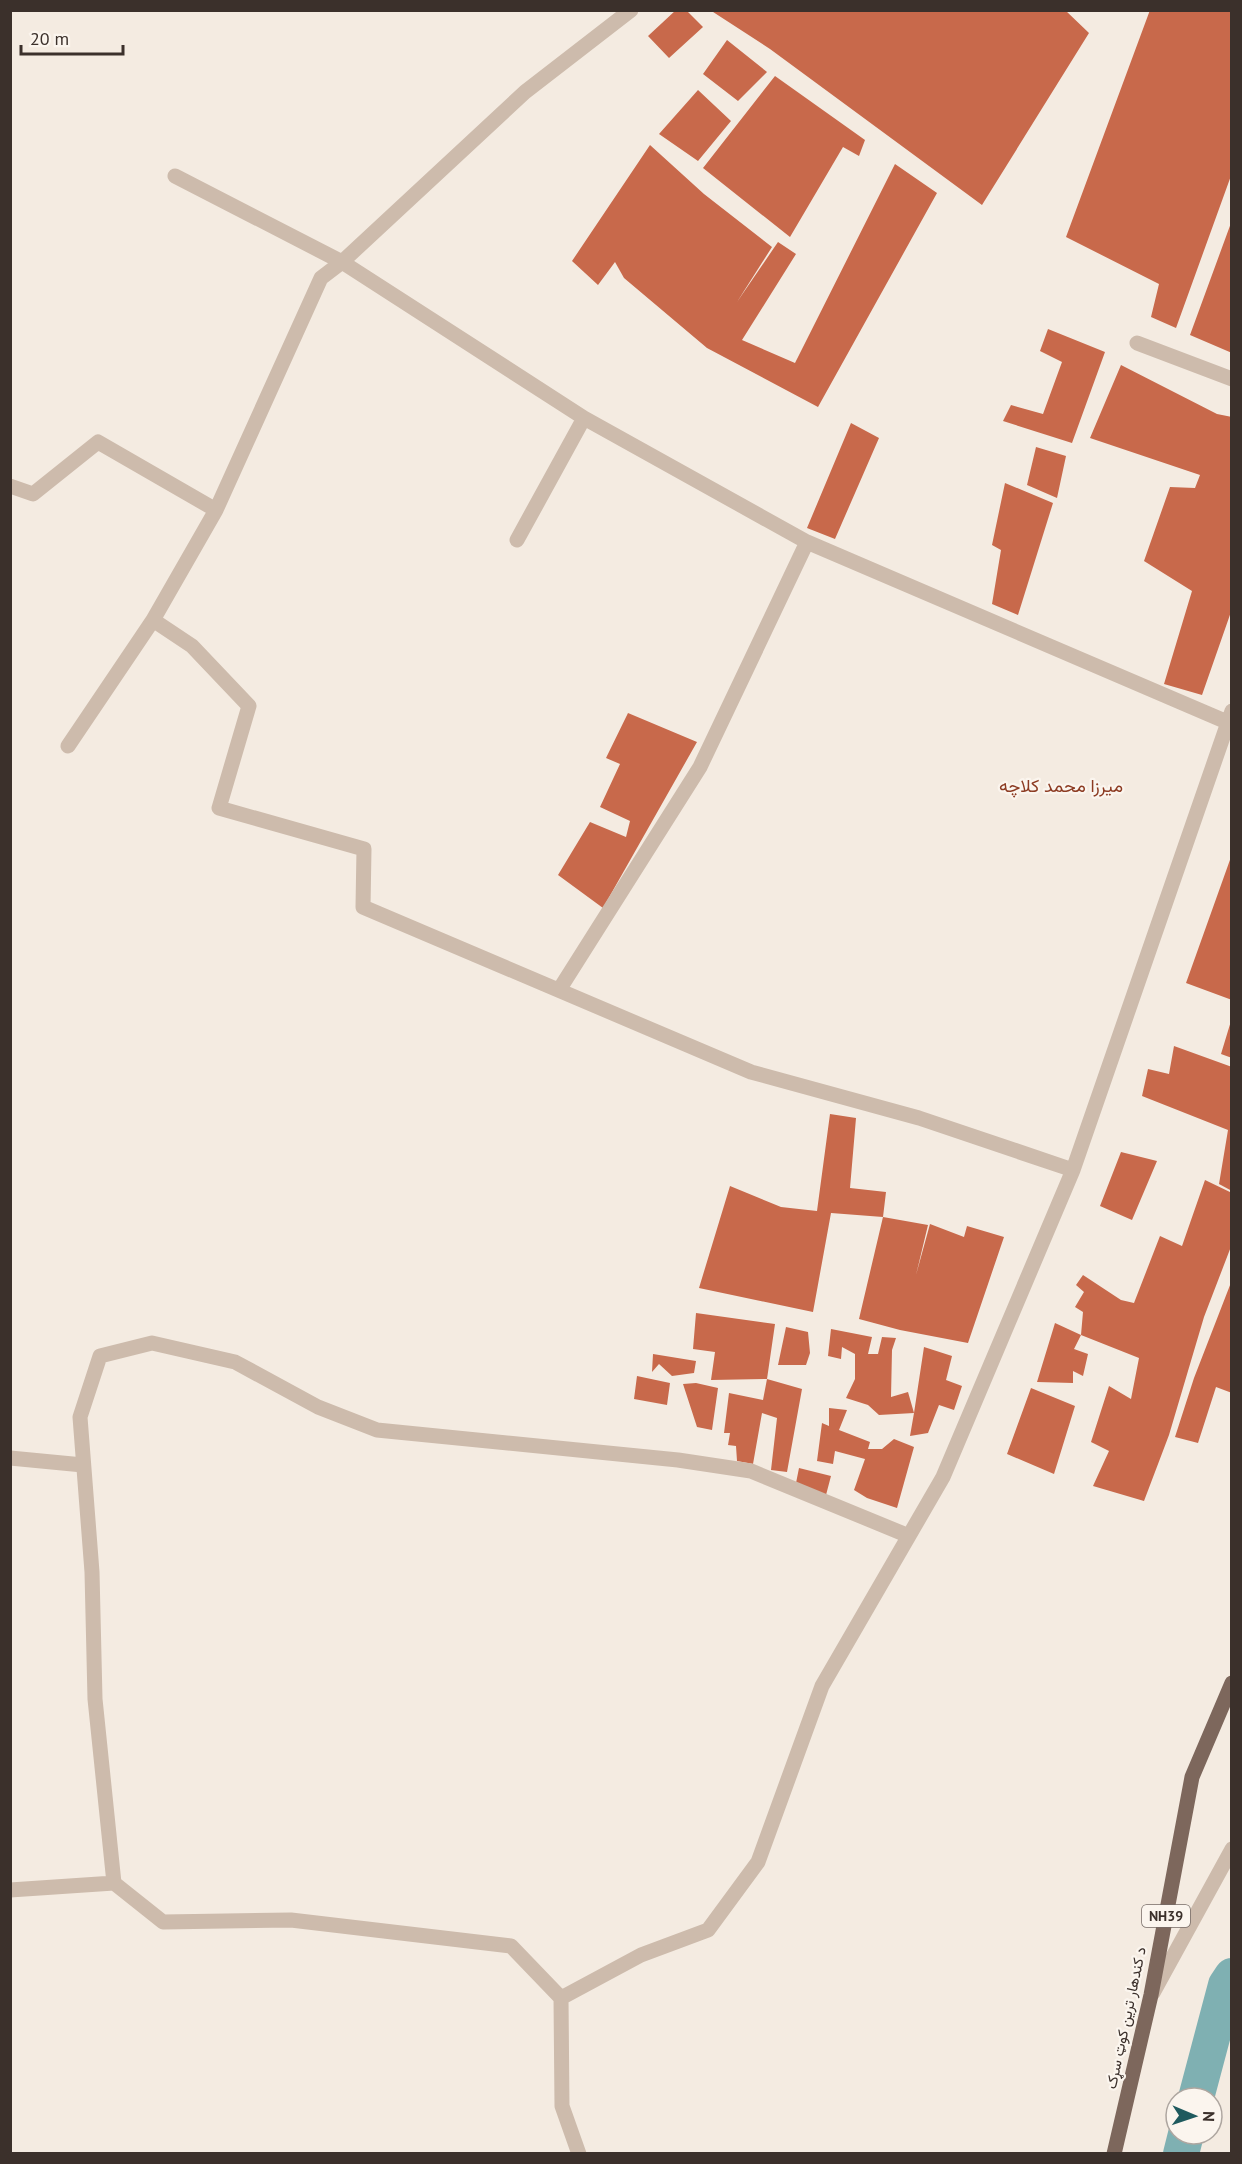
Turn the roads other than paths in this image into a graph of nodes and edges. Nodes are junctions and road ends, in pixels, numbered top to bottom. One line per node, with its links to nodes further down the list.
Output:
1 (631, 10): 3 (street)
2 (175, 176): 3 (street)
3 (342, 262): 6 (street); 8 (street)
4 (1137, 343): 5 (street)
5 (1232, 379)
6 (584, 418): 9 (street); 10 (street)
7 (10, 486): 8 (street)
8 (216, 510): 11 (street)
9 (517, 540)
10 (807, 542): 12 (street); 14 (street)
11 (153, 620): 13 (street); 14 (street)
12 (1229, 716): 15 (street)
13 (68, 746)
14 (559, 990): 15 (street)
15 (1073, 1170): 18 (street)
16 (10, 1458): 17 (street)
17 (83, 1465): 18 (street); 21 (street)
18 (909, 1536): 24 (street)
19 (1232, 1683): 23 (main road, د کندهار ترين کوټ سړک / NH39)
20 (1232, 1850): 23 (street)
21 (114, 1882): 22 (street); 24 (street)
22 (10, 1890)
23 (1151, 1995): 26 (main road, د کندهار ترين کوټ سړک / NH39)
24 (561, 1998): 25 (street)
25 (579, 2154)
26 (1114, 2154)

